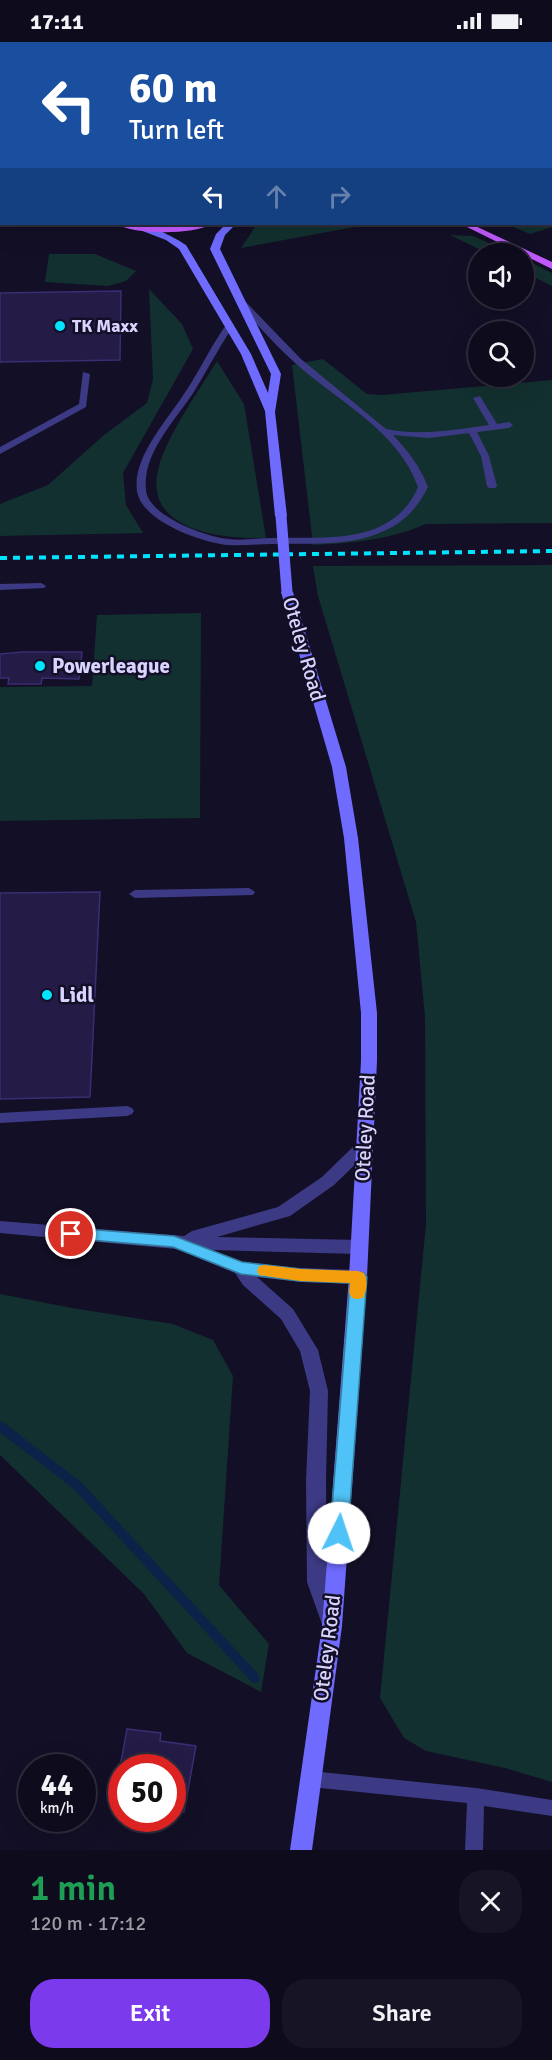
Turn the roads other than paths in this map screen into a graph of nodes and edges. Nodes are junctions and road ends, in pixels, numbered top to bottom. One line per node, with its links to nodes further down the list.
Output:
1 (127, 225): 5 (main road)
2 (200, 225): 5 (main road)
3 (230, 225): 7 (main road, Oteley Road)
4 (467, 225): 6 (main road)
5 (137, 227): 8 (main road, Oteley Road)
6 (552, 266)
7 (239, 300): 11 (main road, Oteley Road); 14 (lane)
8 (229, 327): 11 (main road, Oteley Road); 18 (lane)
9 (86, 374): 17 (lane)
10 (477, 398): 13 (lane)
11 (270, 412): 26 (main road, Oteley Road, bridge)
12 (509, 425): 13 (lane)
13 (494, 427): 15 (lane)
14 (380, 429): 16 (lane); 18 (lane)
15 (471, 429): 16 (lane); 19 (lane)
16 (423, 434): 18 (lane)
17 (0, 451)
18 (406, 454)
19 (492, 486)
20 (41, 586): 21 (lane)
21 (0, 587)
22 (249, 892): 23 (lane)
23 (135, 894)
24 (127, 1111): 25 (lane)
25 (0, 1118)
26 (364, 1146): 28 (street); 29 (main road, Oteley Road)
27 (0, 1227): 28 (street)
28 (174, 1242): 29 (street); 30 (street)
29 (359, 1247): 31 (main road, Oteley Road)
30 (241, 1268): 31 (street); 32 (street)
31 (358, 1277): 32 (main road, Oteley Road)
32 (332, 1626): 33 (main road, Oteley Road)
33 (311, 1779): 34 (lane); 36 (main road, Oteley Road)
34 (476, 1796): 35 (lane); 37 (lane)
35 (552, 1808)
36 (301, 1850)
37 (474, 1850)

